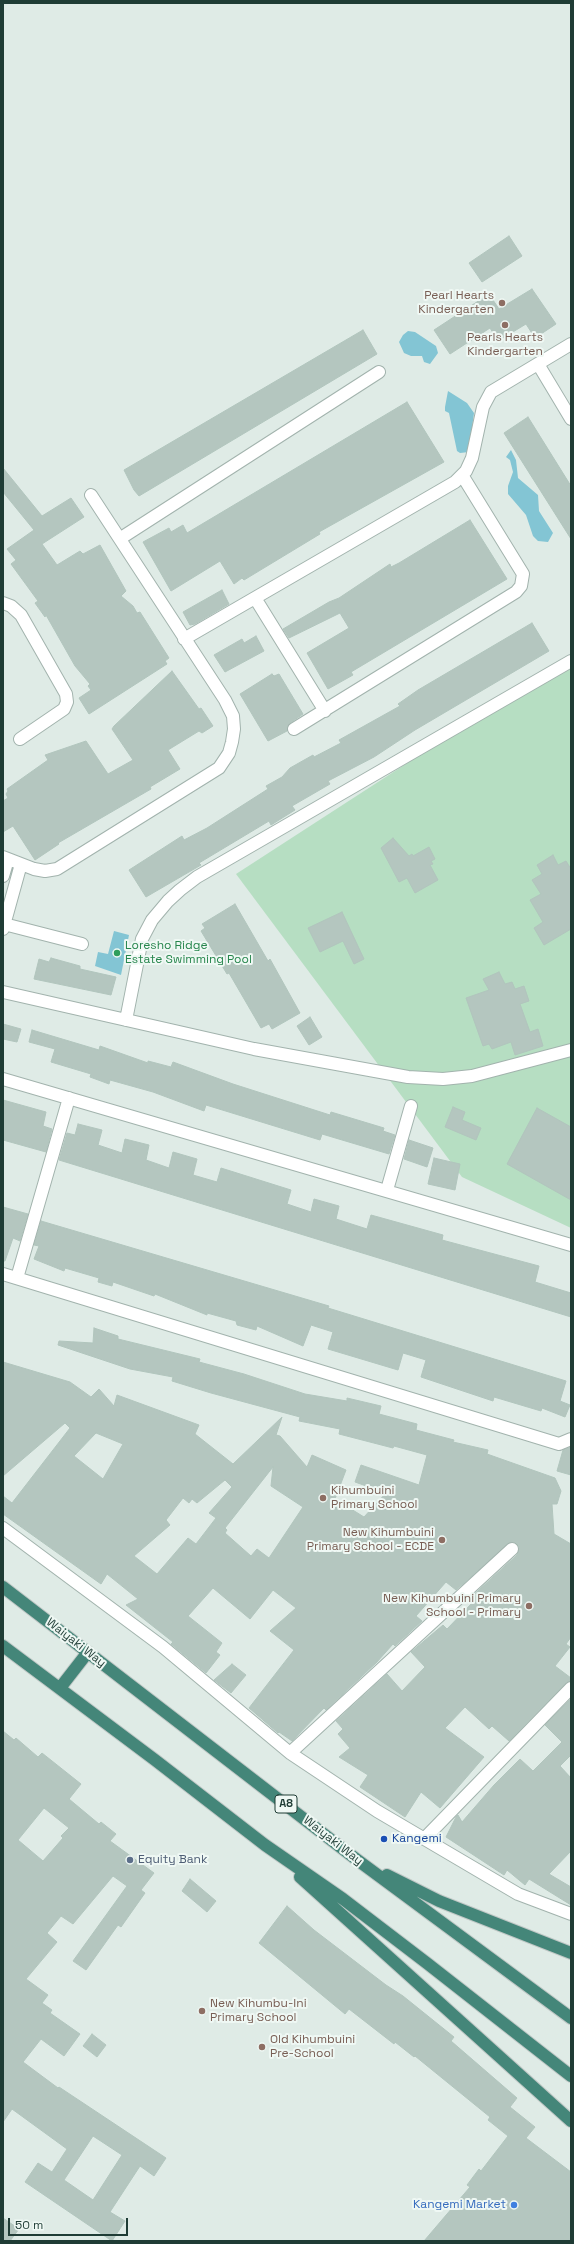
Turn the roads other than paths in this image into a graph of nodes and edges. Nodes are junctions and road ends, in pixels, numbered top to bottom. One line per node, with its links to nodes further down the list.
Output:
1 (571, 344): 2 (street)
2 (538, 364): 4 (street); 5 (street)
3 (379, 372): 7 (street)
4 (571, 419)
5 (462, 475): 8 (street); 12 (street)
6 (91, 495): 7 (street)
7 (121, 538): 10 (street)
8 (255, 598): 10 (street); 12 (street)
9 (3, 603): 14 (street)
10 (184, 639): 16 (street)
11 (571, 661): 21 (street)
12 (325, 711): 13 (street)
13 (294, 730)
14 (20, 739)
15 (5, 858): 16 (street); 17 (street)
16 (21, 864): 18 (street)
17 (3, 876)
18 (4, 926): 19 (street)
19 (82, 944)
20 (3, 992): 21 (street)
21 (126, 1020): 22 (street)
22 (571, 1050)
23 (3, 1079): 24 (street)
24 (69, 1098): 26 (street); 29 (street)
25 (411, 1106): 26 (street)
26 (387, 1190): 27 (street)
27 (571, 1245)
28 (3, 1274): 29 (street)
29 (17, 1278): 30 (street)
30 (571, 1440)
31 (3, 1528): 38 (street)
32 (512, 1549): 38 (street)
33 (3, 1586): 35 (highway, Waiyaki Way / A8)
34 (3, 1646): 36 (highway)
35 (88, 1652): 36 (highway); 41 (highway, Waiyaki Way / A8)
36 (60, 1688): 40 (highway)
37 (571, 1688): 39 (street)
38 (290, 1754): 39 (street)
39 (424, 1839): 42 (street)
40 (265, 1845): 45 (highway); 46 (highway)
41 (356, 1859): 43 (highway); 44 (highway, Waiyaki Way / A8)
42 (571, 1914)
43 (571, 1952)
44 (571, 2018)
45 (571, 2076)
46 (571, 2121)

